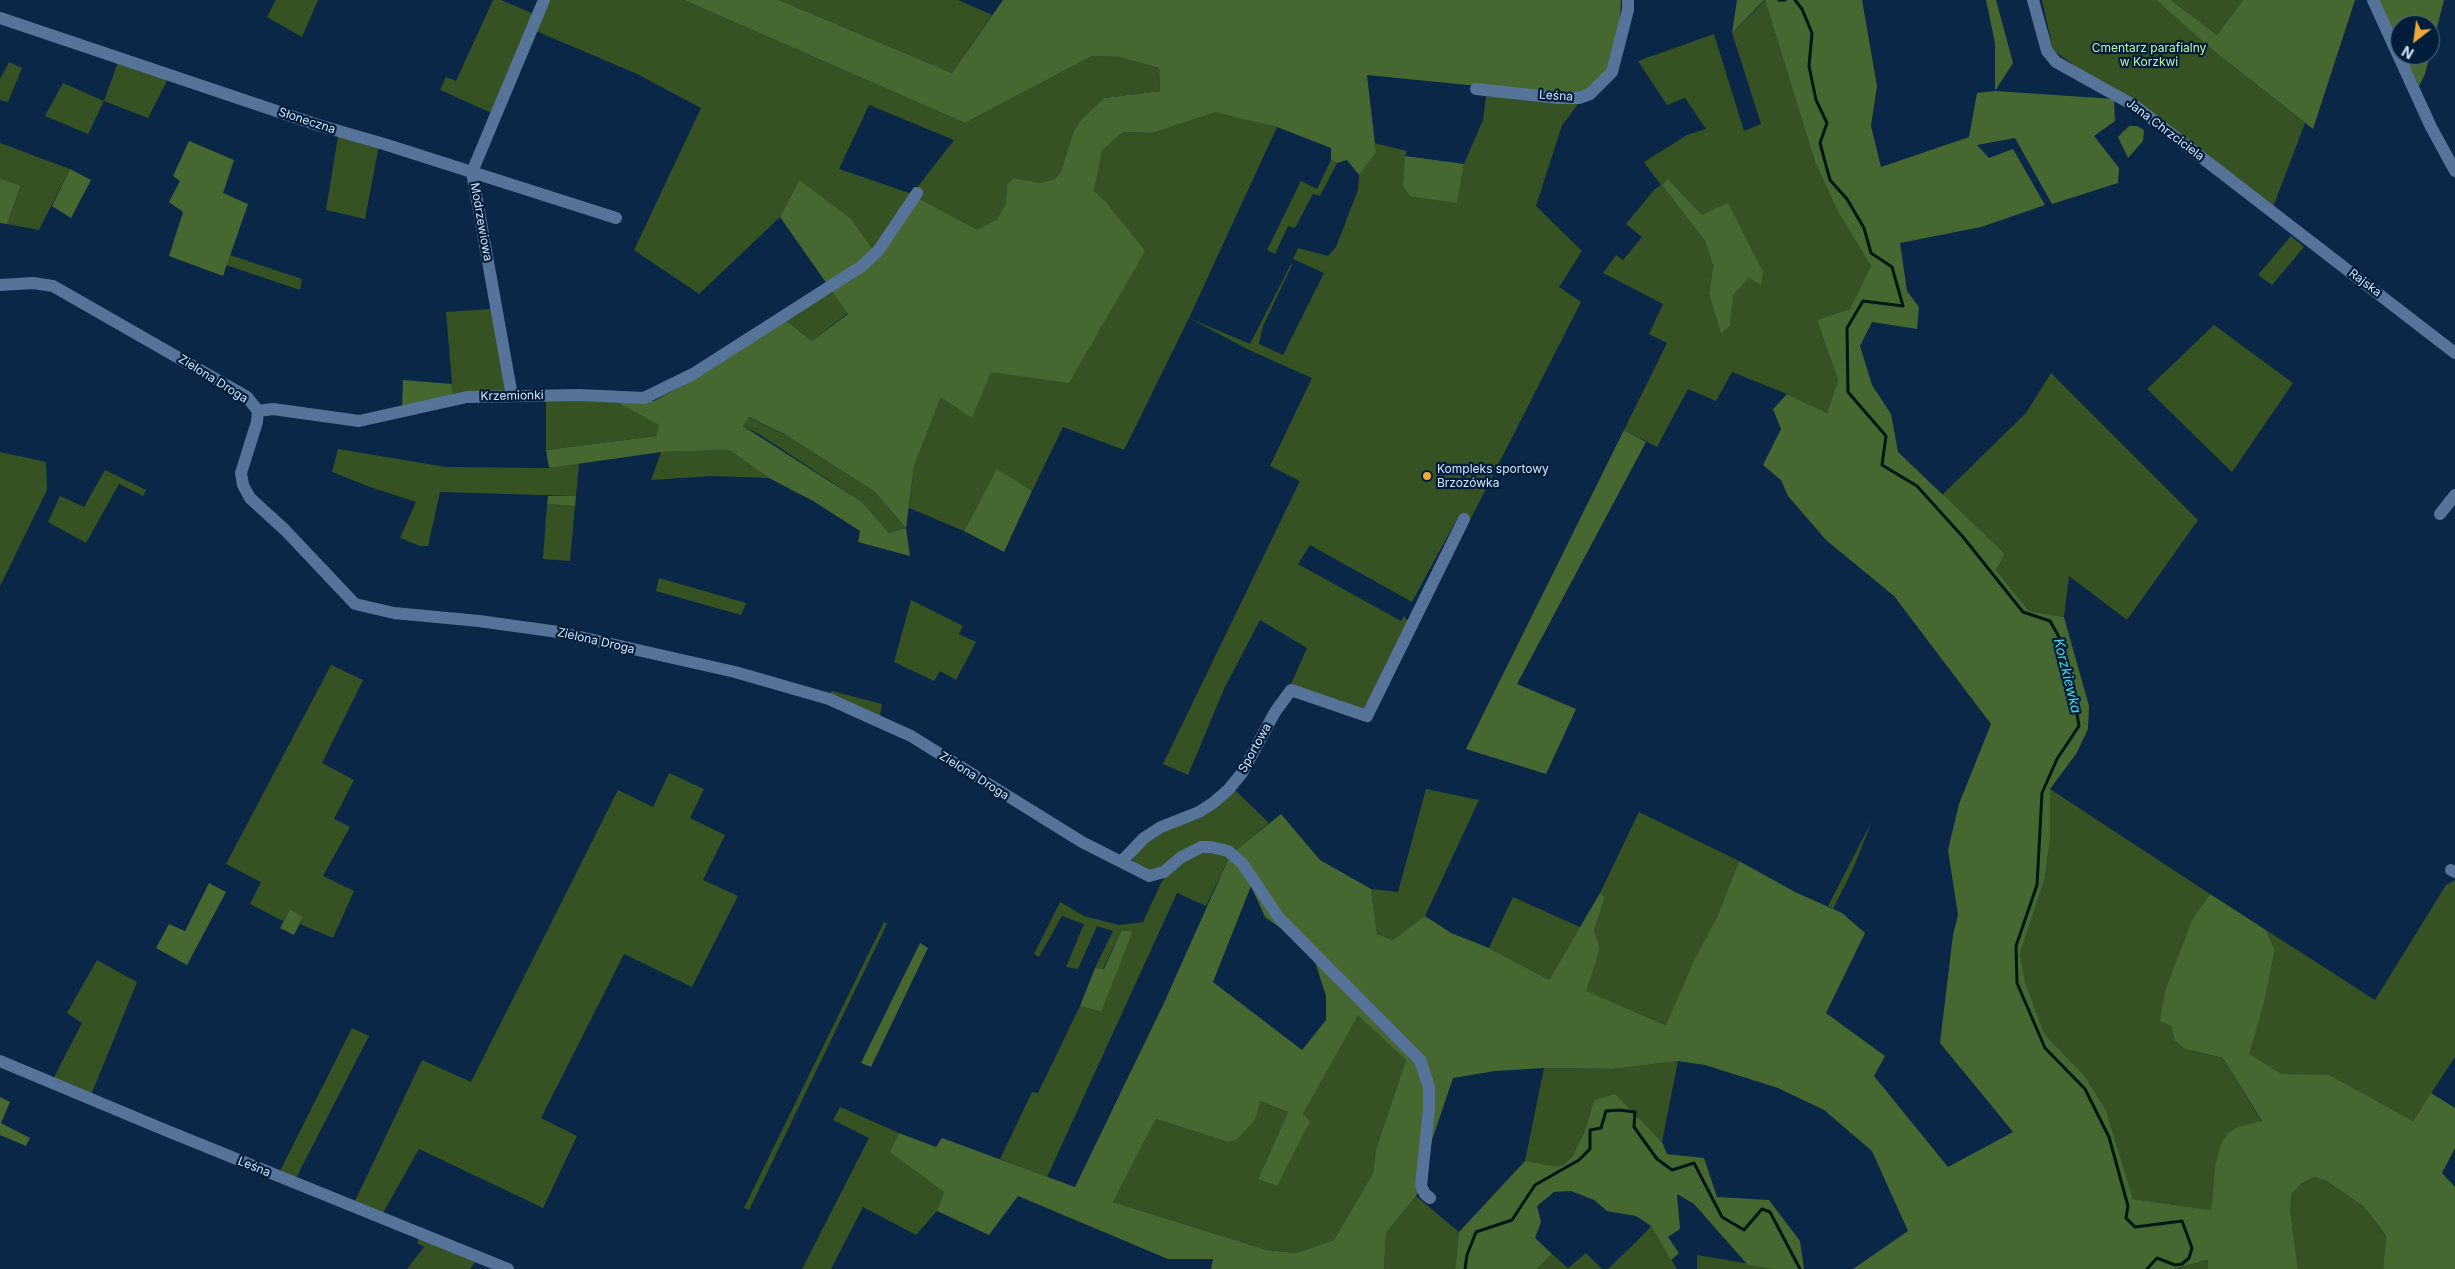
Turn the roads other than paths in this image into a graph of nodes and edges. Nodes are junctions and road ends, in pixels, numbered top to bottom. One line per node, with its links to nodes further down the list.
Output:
1 (544, 0): 8 (street, Modrzewiowa)
2 (1628, 0): 6 (street, Leśna)
3 (2033, 0): 10 (street, Jana Chrzciciela)
4 (2373, 0): 7 (street)
5 (0, 18): 8 (street, Słoneczna)
6 (1476, 89)
7 (2455, 171)
8 (472, 172): 11 (street, Słoneczna); 14 (street, Modrzewiowa)
9 (917, 193): 14 (street, Krzemionki)
10 (2274, 213): 13 (street, Rajska)
11 (616, 218)
12 (0, 285): 15 (street, Zielona Droga)
13 (2455, 353)
14 (512, 396): 15 (street, Krzemionki)
15 (258, 411): 19 (street, Zielona Droga)
16 (2455, 494): 17 (street)
17 (2440, 514)
18 (1464, 519): 19 (street, Sportowa)
19 (1122, 861): 21 (street, Zielona Droga)
20 (0, 1061): 22 (street, Leśna)
21 (1430, 1198)
22 (508, 1269)

